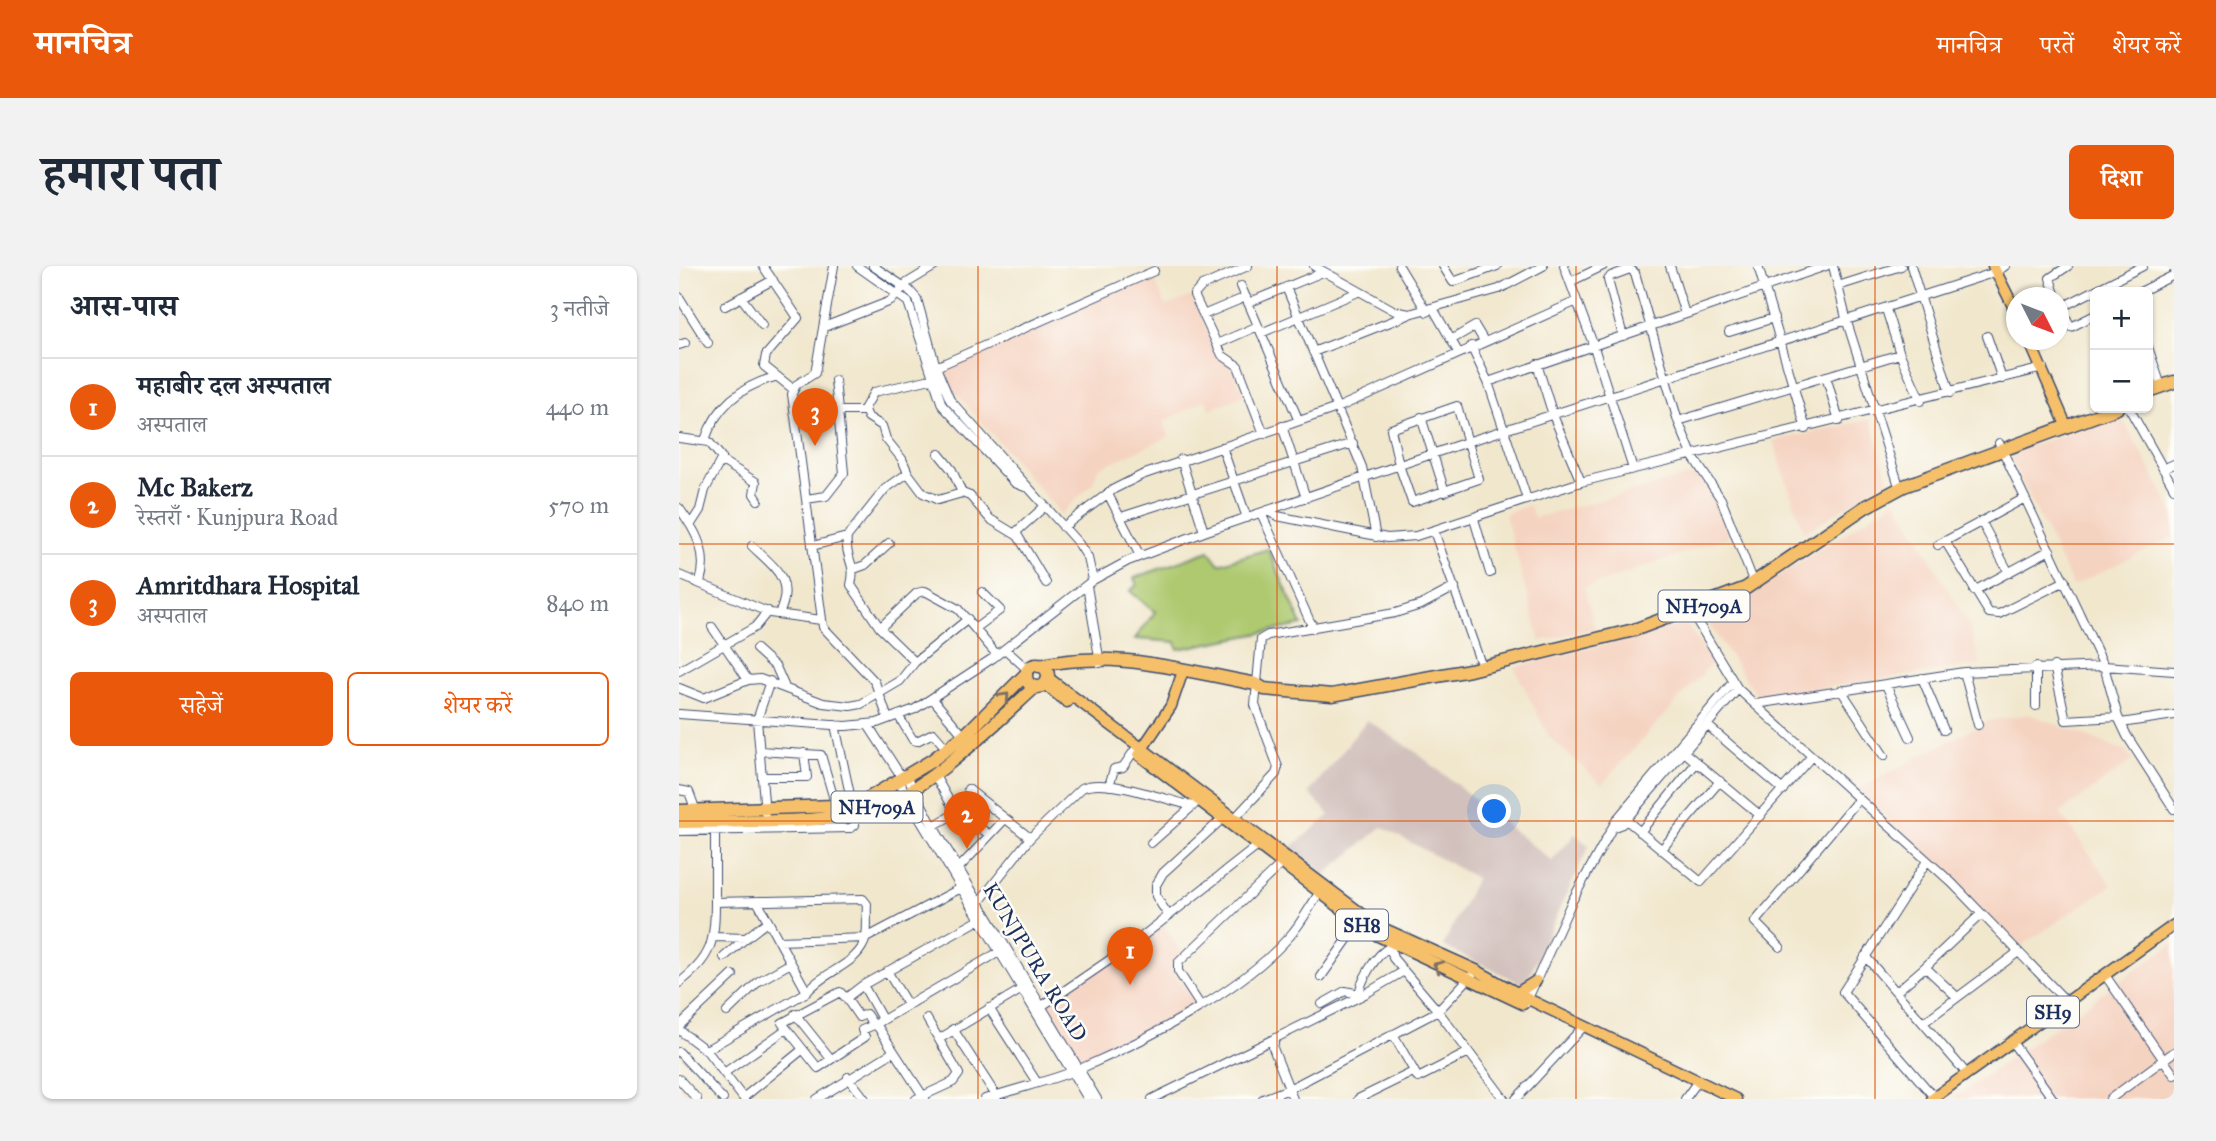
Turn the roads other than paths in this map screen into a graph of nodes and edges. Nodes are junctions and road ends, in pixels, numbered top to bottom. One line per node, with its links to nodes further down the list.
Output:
1 (763, 266): 31 (street)
2 (834, 266): 62 (street)
3 (857, 266): 32 (street)
4 (873, 266): 32 (street)
5 (890, 266): 32 (street)
6 (936, 266): 26 (street)
7 (1248, 266): 54 (street)
8 (1314, 266): 28 (street)
9 (1399, 266): 51 (street)
10 (1443, 266): 29 (street)
11 (1471, 266): 29 (street)
12 (1497, 266): 29 (street)
13 (1543, 266): 51 (street)
14 (1564, 266): 33 (street)
15 (1603, 266): 33 (street)
16 (1670, 266): 53 (street)
17 (1758, 266): 35 (street)
18 (1826, 266): 25 (street)
19 (1833, 266): 36 (street)
20 (1901, 266): 36 (street)
21 (1911, 266): 45 (street)
22 (2068, 266): 39 (street)
23 (2143, 266): 48 (street)
24 (1998, 268): 38 (main road); 45 (street)
25 (1805, 269): 35 (street)
26 (922, 270): 41 (street)
27 (1154, 271): 81 (street)
28 (1323, 272): 37 (street); 42 (street)
29 (1476, 275)
30 (2174, 275): 40 (street)
31 (773, 280): 44 (street); 84 (street)
32 (888, 281): 41 (street)
33 (1570, 282): 47 (street)
34 (1241, 286): 46 (street)
35 (1765, 286): 53 (street); 56 (street)
36 (1838, 286): 58 (street)
37 (1286, 287): 46 (street); 55 (street)
38 (2006, 287)
39 (2053, 287)
40 (2150, 287)
41 (901, 290): 62 (street); 81 (street); 85 (street)
42 (1358, 292): 52 (street); 55 (street)
43 (679, 297): 69 (street)
44 (741, 297): 49 (street); 60 (street)
45 (1920, 298): 50 (street); 94 (street)
46 (1247, 300): 54 (street); 63 (street)
47 (1577, 301): 68 (street); 71 (street)
48 (2069, 304)
49 (725, 306)
50 (1886, 309): 58 (street); 78 (street)
51 (1431, 311): 52 (street); 67 (street)
52 (1409, 314): 76 (street)
53 (1685, 314): 61 (street)
54 (1203, 315): 70 (street)
55 (1300, 317): 63 (street); 76 (street)
56 (1774, 318): 64 (street); 72 (street)
57 (2090, 318): 59 (street)
58 (1847, 322): 72 (street); 80 (street)
59 (2069, 324)
60 (762, 325)
61 (1650, 326): 65 (street); 65 (street); 88 (street)
62 (824, 327): 93 (street)
63 (1260, 330): 70 (street); 106 (street)
64 (1728, 332)
65 (1623, 336): 71 (street)
66 (1987, 336): 86 (street)
67 (1451, 340): 68 (street); 77 (street)
68 (1483, 341): 73 (street)
69 (708, 343)
70 (1217, 344): 113 (street)
71 (1593, 344): 79 (street); 95 (street)
72 (1781, 344): 88 (street); 91 (street)
73 (1471, 346): 77 (street); 89 (street)
74 (2034, 350): 82 (main road)
75 (2149, 350): 92 (street)
76 (1313, 352): 97 (street)
77 (1458, 352): 97 (street)
78 (1900, 354): 80 (street); 96 (street)
79 (1537, 364): 89 (street); 104 (street)
80 (1861, 366): 83 (street); 100 (street)
81 (936, 367): 135 (street)
82 (2043, 368): 86 (street); 109 (main road)
83 (1826, 376): 91 (street); 108 (street)
84 (775, 377): 93 (street); 115 (street)
85 (931, 379): 98 (street); 135 (street)
86 (2002, 379): 94 (street)
87 (835, 380): 99 (street)
88 (1666, 380): 95 (street); 107 (street)
89 (1488, 382): 112 (street)
90 (2174, 382): 92 (highway)
91 (1792, 386): 107 (street); 111 (street)
92 (2168, 388)
93 (793, 389): 143 (street)
94 (1950, 393): 96 (street)
95 (1609, 398): 104 (street); 128 (street)
96 (1921, 401): 100 (street)
97 (1337, 408): 106 (street); 117 (street)
98 (865, 410): 99 (street); 130 (street)
99 (838, 411): 143 (street)
100 (1875, 412): 108 (street); 134 (street)
101 (2090, 413): 109 (highway, NH709A)
102 (2100, 413): 109 (highway, NH709A)
103 (2132, 413): 129 (street)
104 (1553, 415): 112 (street); 133 (street)
105 (1421, 417): 116 (street); 121 (street); 127 (street)
106 (1298, 419): 110 (street)
107 (1678, 421): 122 (street)
108 (1839, 421): 111 (street)
109 (2065, 423): 118 (highway, NH709A)
110 (1282, 426): 113 (street); 124 (street)
111 (1806, 429): 122 (street)
112 (1503, 432): 116 (street); 144 (street)
113 (1264, 434): 119 (street)
114 (679, 438): 115 (street)
115 (705, 440): 125 (street)
116 (1467, 442): 121 (street); 138 (street)
117 (1353, 443): 124 (street); 131 (street)
118 (2000, 445): 134 (highway, NH709A); 142 (street)
119 (1221, 447): 123 (street); 132 (street)
120 (939, 454): 139 (street)
121 (1433, 454): 127 (street); 138 (street)
122 (1693, 457): 128 (street); 169 (street)
123 (1181, 459): 137 (street); 140 (street)
124 (1293, 460): 132 (street); 141 (street)
125 (722, 461): 145 (street); 153 (street)
126 (2174, 464): 129 (street)
127 (1399, 465): 131 (street); 138 (street)
128 (1633, 469): 133 (street)
129 (2163, 469): 136 (street)
130 (908, 473): 139 (street); 158 (street)
131 (1364, 478): 141 (street); 159 (street)
132 (1233, 479): 137 (street); 150 (street)
133 (1581, 482): 144 (street)
134 (1898, 486): 169 (highway, NH709A)
135 (1025, 487): 146 (street)
136 (2174, 488)
137 (1192, 492): 149 (street); 156 (street)
138 (1445, 492)
139 (962, 494): 157 (street)
140 (1108, 494): 149 (street); 154 (street)
141 (1305, 498): 148 (street)
142 (2025, 498): 152 (street); 163 (street)
143 (806, 499): 162 (street)
144 (1527, 499): 151 (street)
145 (758, 500)
146 (1044, 507): 154 (street); 157 (street)
147 (679, 508): 153 (street)
148 (1264, 512): 150 (street); 159 (street); 185 (street)
149 (1121, 517): 164 (street)
150 (1247, 518): 156 (street)
151 (1474, 519): 155 (street); 166 (street)
152 (1981, 521): 167 (street); 175 (street)
153 (691, 524): 171 (street)
154 (1063, 527): 173 (street)
155 (1434, 531): 159 (street); 174 (street)
156 (1204, 532): 164 (street)
157 (1015, 533): 172 (street)
158 (847, 537): 162 (street); 165 (street)
159 (1376, 537)
160 (889, 542): 165 (street)
161 (752, 546): 179 (street)
162 (812, 546): 181 (street)
163 (2050, 550): 167 (street); 170 (street)
164 (1140, 556): 173 (street)
165 (855, 569): 183 (street)
166 (1490, 573)
167 (2009, 573): 175 (street)
168 (679, 575): 171 (street)
169 (1752, 580): 177 (highway, NH709A)
170 (2065, 581): 175 (street); 194 (street)
171 (700, 582): 178 (street)
172 (1046, 583)
173 (1090, 583): 188 (street); 190 (street)
174 (1455, 587): 185 (street); 192 (street)
175 (1974, 591)
176 (982, 592): 184 (street)
177 (1689, 608): 192 (highway, NH709A); 207 (street)
178 (768, 611): 179 (street); 186 (street)
179 (779, 614): 181 (street)
180 (968, 618): 183 (street); 184 (street); 191 (street)
181 (821, 620): 210 (street)
182 (712, 627): 186 (street)
183 (880, 628): 191 (street)
184 (977, 628): 189 (street)
185 (1313, 628): 204 (street)
186 (722, 647): 196 (street); 202 (street)
187 (756, 649): 205 (street)
188 (1005, 649): 189 (street); 200 (street)
189 (997, 655): 211 (street)
190 (1100, 661): 197 (highway, NH709A); 200 (highway, NH709A)
191 (915, 662): 210 (street)
192 (1481, 664): 204 (highway, NH709A)
193 (2055, 666): 194 (street); 195 (street); 219 (street)
194 (2103, 666): 198 (street); 219 (street)
195 (2036, 667): 199 (street); 213 (street)
196 (679, 671)
197 (1183, 671): 204 (highway, NH709A); 228 (main road)
198 (2174, 671)
199 (1964, 672): 201 (street); 223 (street)
200 (1038, 675): 225 (highway, NH709A, one-way to 200); 228 (main road, SH8); 235 (highway, NH709A)
201 (1922, 678): 206 (street); 224 (street)
202 (748, 680): 203 (street); 208 (street)
203 (770, 681): 205 (street); 218 (street)
204 (1256, 684): 252 (street)
205 (784, 685): 210 (street)
206 (1886, 685): 209 (street); 226 (street)
207 (1736, 686): 212 (street); 222 (street); 260 (street)
208 (679, 688)
209 (1841, 691): 212 (street); 232 (street)
210 (880, 695): 217 (street)
211 (932, 698): 215 (street); 225 (street)
212 (1756, 704): 233 (street)
213 (2036, 706)
214 (679, 714): 218 (street)
215 (898, 715): 217 (street); 227 (street)
216 (2174, 715): 219 (street)
217 (888, 719): 221 (street)
218 (757, 720): 220 (street); 229 (street)
219 (2119, 720): 247 (street)
220 (835, 725): 221 (street); 246 (street)
221 (868, 725): 238 (street)
222 (1707, 725): 230 (street); 242 (street)
223 (1978, 725)
224 (1944, 730)
225 (964, 736): 227 (highway, NH709A)
226 (1910, 737)
227 (947, 749): 238 (highway, NH709A)
228 (1138, 750): 239 (street); 244 (main road, SH8)
229 (760, 751): 231 (street); 236 (street)
230 (1684, 752): 234 (street); 256 (street)
231 (804, 753): 236 (street); 245 (street)
232 (1884, 756)
233 (1811, 757): 242 (street); 243 (street)
234 (1697, 762): 237 (street); 262 (street)
235 (934, 774): 238 (highway, NH709A); 250 (street)
236 (762, 778): 253 (street)
237 (1720, 781): 251 (street); 267 (street)
238 (904, 782): 246 (highway, NH709A); 259 (street, KUNJPURA ROAD); 271 (street)
239 (1109, 786): 244 (street); 264 (street)
240 (968, 789): 254 (street)
241 (679, 790): 249 (street)
242 (1783, 790): 251 (street)
243 (1859, 800): 268 (street); 289 (street)
244 (1199, 802): 252 (main road, SH8); 255 (main road, SH8); 265 (street)
245 (836, 806): 246 (highway, NH709A); 253 (highway, NH709A)
246 (854, 809): 253 (highway, NH709A)
247 (2174, 809)
248 (679, 811): 249 (highway, NH709A)
249 (696, 811): 253 (highway, NH709A)
250 (956, 813): 259 (street); 263 (street)
251 (1761, 816): 267 (street)
252 (1235, 818): 270 (main road, SH8)
253 (765, 819): 258 (highway, NH709A)
254 (1005, 819): 263 (street); 264 (street)
255 (1221, 820): 266 (main road, SH8); 279 (street)
256 (1625, 820): 260 (street); 262 (street)
257 (679, 822): 258 (highway, NH709A)
258 (715, 826): 261 (street); 275 (street)
259 (933, 826): 271 (street, KUNJPURA ROAD)
260 (1614, 827): 302 (street)
261 (679, 831)
262 (1640, 832): 267 (street)
263 (990, 835): 271 (street)
264 (1030, 838): 277 (street)
265 (1151, 843)
266 (1259, 845): 269 (main road, SH8); 279 (street)
267 (1661, 850)
268 (1927, 861): 278 (street); 292 (street)
269 (1282, 863): 270 (main road, SH8); 316 (street)
270 (1299, 869): 273 (main road, SH8)
271 (956, 872): 272 (street, KUNJPURA ROAD)
272 (964, 886): 277 (street, KUNJPURA ROAD); 285 (street)
273 (1323, 887): 276 (main road, SH8); 316 (street)
274 (757, 901): 275 (street); 281 (street); 285 (street)
275 (715, 902): 284 (street)
276 (1345, 905): 282 (main road, SH8); 299 (main road, SH8)
277 (976, 906): 280 (street, KUNJPURA ROAD)
278 (1981, 914): 291 (street); 295 (street)
279 (1168, 915): 318 (street)
280 (983, 918): 290 (street); 296 (street); 318 (street, KUNJPURA ROAD)
281 (768, 921): 286 (street); 287 (street)
282 (1359, 923): 288 (main road, SH8); 301 (street)
283 (2174, 925): 300 (main road, SH9)
284 (715, 937): 286 (street); 303 (street)
285 (866, 937): 287 (street); 306 (street)
286 (746, 938): 293 (street)
287 (779, 941): 294 (street)
288 (1390, 946): 297 (street); 299 (main road, SH8, one-way to 288); 309 (street)
289 (1780, 947)
290 (999, 952): 305 (street); 314 (street)
291 (2017, 953): 310 (street); 313 (street)
292 (1865, 956): 307 (street); 355 (street)
293 (724, 957)
294 (791, 963): 306 (street); 320 (street)
295 (1925, 967): 307 (street); 310 (street)
296 (887, 971): 304 (street); 314 (street)
297 (1404, 971): 309 (street); 319 (street)
298 (733, 975): 325 (street)
299 (1472, 975): 308 (main road, SH8); 312 (main road, SH8); 319 (street)
300 (2105, 975): 313 (main road, SH9); 340 (street)
301 (1321, 977)
302 (1536, 981): 308 (main road); 312 (street)
303 (679, 984)
304 (863, 985): 311 (street); 323 (street)
305 (1022, 989): 317 (street); 318 (street)
306 (807, 992): 333 (street)
307 (1896, 992): 324 (street)
308 (1517, 993): 312 (main road, SH8)
309 (1359, 996): 315 (street); 330 (street)
310 (1957, 997): 324 (street)
311 (846, 998): 321 (street); 323 (street)
312 (1526, 1002): 327 (main road, SH8)
313 (2067, 1002): 332 (main road, SH9)
314 (907, 1004): 323 (street)
315 (1322, 1004)
316 (1200, 1005): 341 (street)
317 (989, 1008): 326 (street); 348 (street)
318 (1038, 1008): 341 (street, KUNJPURA ROAD)
319 (1439, 1011): 329 (street); 337 (street)
320 (727, 1012)
321 (795, 1014): 328 (street); 339 (street)
322 (927, 1019): 331 (street)
323 (877, 1022): 336 (street); 339 (street)
324 (1923, 1023): 344 (street)
325 (679, 1028): 333 (street)
326 (953, 1029): 331 (street); 352 (street)
327 (1583, 1029): 349 (main road, SH8); 369 (street)
328 (785, 1031): 334 (street); 343 (street)
329 (1394, 1034): 342 (street); 351 (street)
330 (1275, 1038): 351 (street); 364 (street)
331 (939, 1039): 354 (street)
332 (2012, 1042): 344 (main road, SH9); 373 (street)
333 (706, 1050): 343 (street)
334 (802, 1050): 339 (street); 353 (street)
335 (679, 1052): 357 (street)
336 (893, 1052): 346 (street); 354 (street)
337 (1469, 1052): 342 (street); 368 (street)
338 (2174, 1052): 340 (street)
339 (831, 1059)
340 (2163, 1060): 345 (street); 374 (street)
341 (1075, 1070): 348 (street); 362 (street); 363 (street, KUNJPURA ROAD)
342 (1413, 1072): 367 (street)
343 (724, 1073): 353 (street)
344 (1967, 1074): 355 (main road, SH9)
345 (2174, 1075)
346 (848, 1077): 358 (street); 359 (street)
347 (679, 1079): 356 (street)
348 (1035, 1082): 350 (street)
349 (1696, 1084): 370 (street); 371 (main road, SH8); 372 (main road, SH8)
350 (1016, 1088): 352 (street); 361 (street)
351 (1289, 1090): 365 (street); 366 (street)
352 (997, 1097): 360 (street)
353 (744, 1098)
354 (921, 1098)
355 (1933, 1098)
356 (697, 1099)
357 (723, 1099)
358 (817, 1099)
359 (865, 1099)
360 (985, 1099)
361 (1021, 1099)
362 (1088, 1099)
363 (1097, 1099)
364 (1152, 1099)
365 (1263, 1099)
366 (1293, 1099)
367 (1359, 1099)
368 (1504, 1099)
369 (1516, 1099)
370 (1685, 1099)
371 (1721, 1099)
372 (1736, 1099)
373 (2053, 1099)
374 (2110, 1099)

